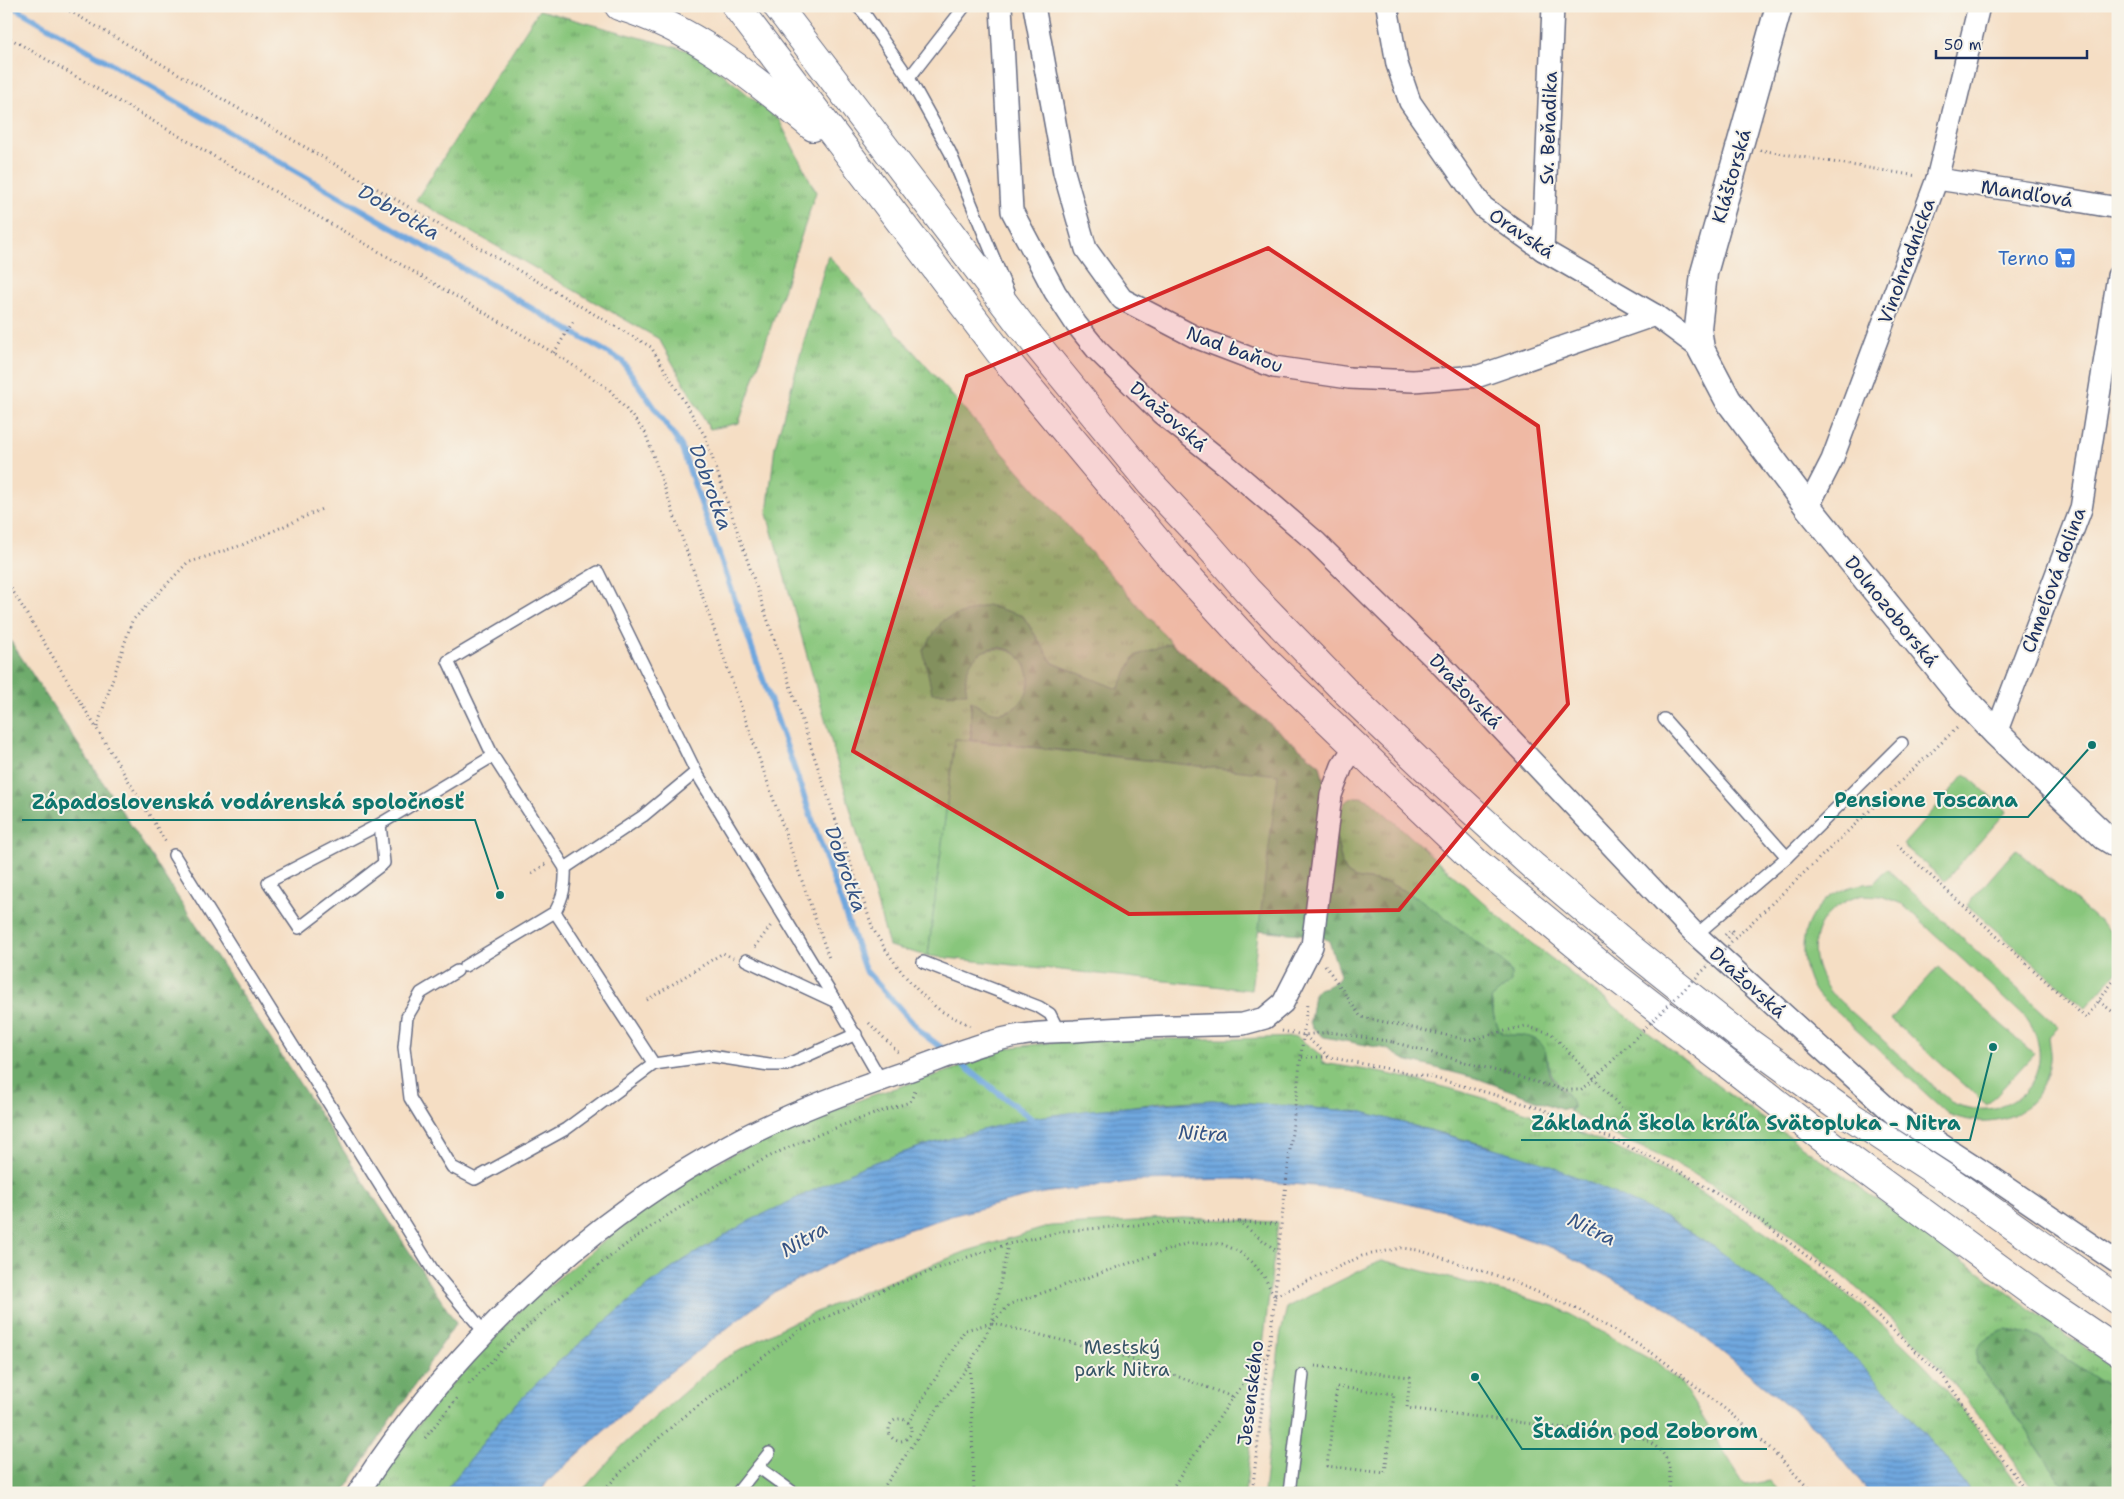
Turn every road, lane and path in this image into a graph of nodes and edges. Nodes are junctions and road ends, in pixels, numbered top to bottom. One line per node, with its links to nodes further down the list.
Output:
1 (61, 6): 61 (path)
2 (619, 6): 16 (main road)
3 (736, 6): 16 (main road)
4 (777, 6): 23 (main road)
5 (965, 6): 14 (lane)
6 (1001, 6): 46 (street, Dražovská)
7 (1034, 6): 21 (street, Nad baňou)
8 (1387, 6): 19 (street, Oravská)
9 (1553, 6): 19 (street, Sv. Beňadika)
10 (1779, 6): 15 (street, Kláštorská)
11 (1979, 6): 17 (street, Vinohradnícka)
12 (865, 9): 14 (lane)
13 (6, 36): 25 (path)
14 (909, 78): 23 (lane)
15 (1740, 147): 17 (path); 24 (street, Kláštorská)
16 (848, 155): 34 (main road)
17 (1937, 179): 18 (street, Mandľová); 26 (street, Vinohradnícka)
18 (2118, 208)
19 (1544, 250): 21 (street, Oravská)
20 (2118, 276): 32 (street, Chmeľová dolina)
21 (1655, 315): 24 (street, Oravská)
22 (574, 320): 25 (path)
23 (1023, 328): 74 (main road)
24 (1701, 349): 26 (street, Dolnozoborská)
25 (554, 353): 50 (path)
26 (1808, 506): 32 (street, Dolnozoborská)
27 (322, 509): 30 (path)
28 (6, 580): 30 (path)
29 (1664, 719): 41 (lane)
30 (97, 727): 40 (path)
31 (1952, 732): 60 (path, bridge)
32 (1996, 732): 39 (street, Dolnozoborská)
33 (1902, 743): 41 (lane)
34 (1355, 747): 48 (street); 77 (main road)
35 (493, 756): 36 (lane); 37 (lane); 42 (lane)
36 (696, 772): 42 (lane); 44 (lane)
37 (380, 824): 37 (lane)
38 (1897, 845): 54 (path)
39 (2118, 845)
40 (174, 855): 76 (lane)
41 (1787, 857): 46 (lane)
42 (565, 868): 43 (lane)
43 (555, 912): 64 (lane); 64 (lane)
44 (781, 912): 49 (path); 55 (lane)
45 (1731, 929): 47 (path)
46 (1696, 935): 72 (street, Dražovská)
47 (1727, 939)
48 (1312, 946): 58 (street); 67 (path)
49 (746, 960): 53 (path); 55 (lane)
50 (830, 960)
51 (922, 962): 58 (lane)
52 (2118, 975): 54 (path)
53 (647, 1000)
54 (2099, 1001): 56 (path)
55 (836, 1002): 59 (lane)
56 (2118, 1016)
57 (867, 1021): 65 (path)
58 (1059, 1032): 61 (street)
59 (856, 1034): 64 (lane); 66 (lane)
60 (1304, 1035): 62 (path); 63 (path, Jesenského)
61 (995, 1041): 65 (street)
62 (1328, 1056): 63 (path); 101 (path)
63 (1302, 1057): 71 (path, Jesenského)
64 (654, 1064)
65 (916, 1068): 66 (street); 82 (path)
66 (881, 1080): 76 (street)
67 (1626, 1114)
68 (1239, 1222): 69 (path); 70 (path); 71 (path)
69 (1276, 1224)
70 (1008, 1244): 75 (path); 91 (path)
71 (1278, 1252): 73 (path, Jesenského)
72 (2118, 1263)
73 (1274, 1296): 75 (path); 78 (path, Jesenského); 100 (path)
74 (2118, 1300)
75 (992, 1323): 79 (path); 84 (path); 85 (path)
76 (485, 1333): 90 (street)
77 (2118, 1351)
78 (1268, 1352): 84 (path); 97 (path, Jesenského)
79 (970, 1364): 94 (path); 95 (path)
80 (1311, 1366): 99 (path)
81 (1303, 1375): 98 (lane)
82 (465, 1388)
83 (460, 1394): 86 (path)
84 (1233, 1397): 96 (path)
85 (908, 1422): 85 (path)
86 (420, 1444)
87 (769, 1453): 89 (lane)
88 (1327, 1466): 88 (path)
89 (758, 1467): 92 (lane); 93 (lane)
90 (358, 1493)
91 (601, 1493)
92 (737, 1493)
93 (794, 1493)
94 (880, 1493)
95 (974, 1493)
96 (1169, 1493)
97 (1252, 1493)
98 (1289, 1493)
99 (1669, 1493)
100 (1813, 1493)
101 (2027, 1493)

